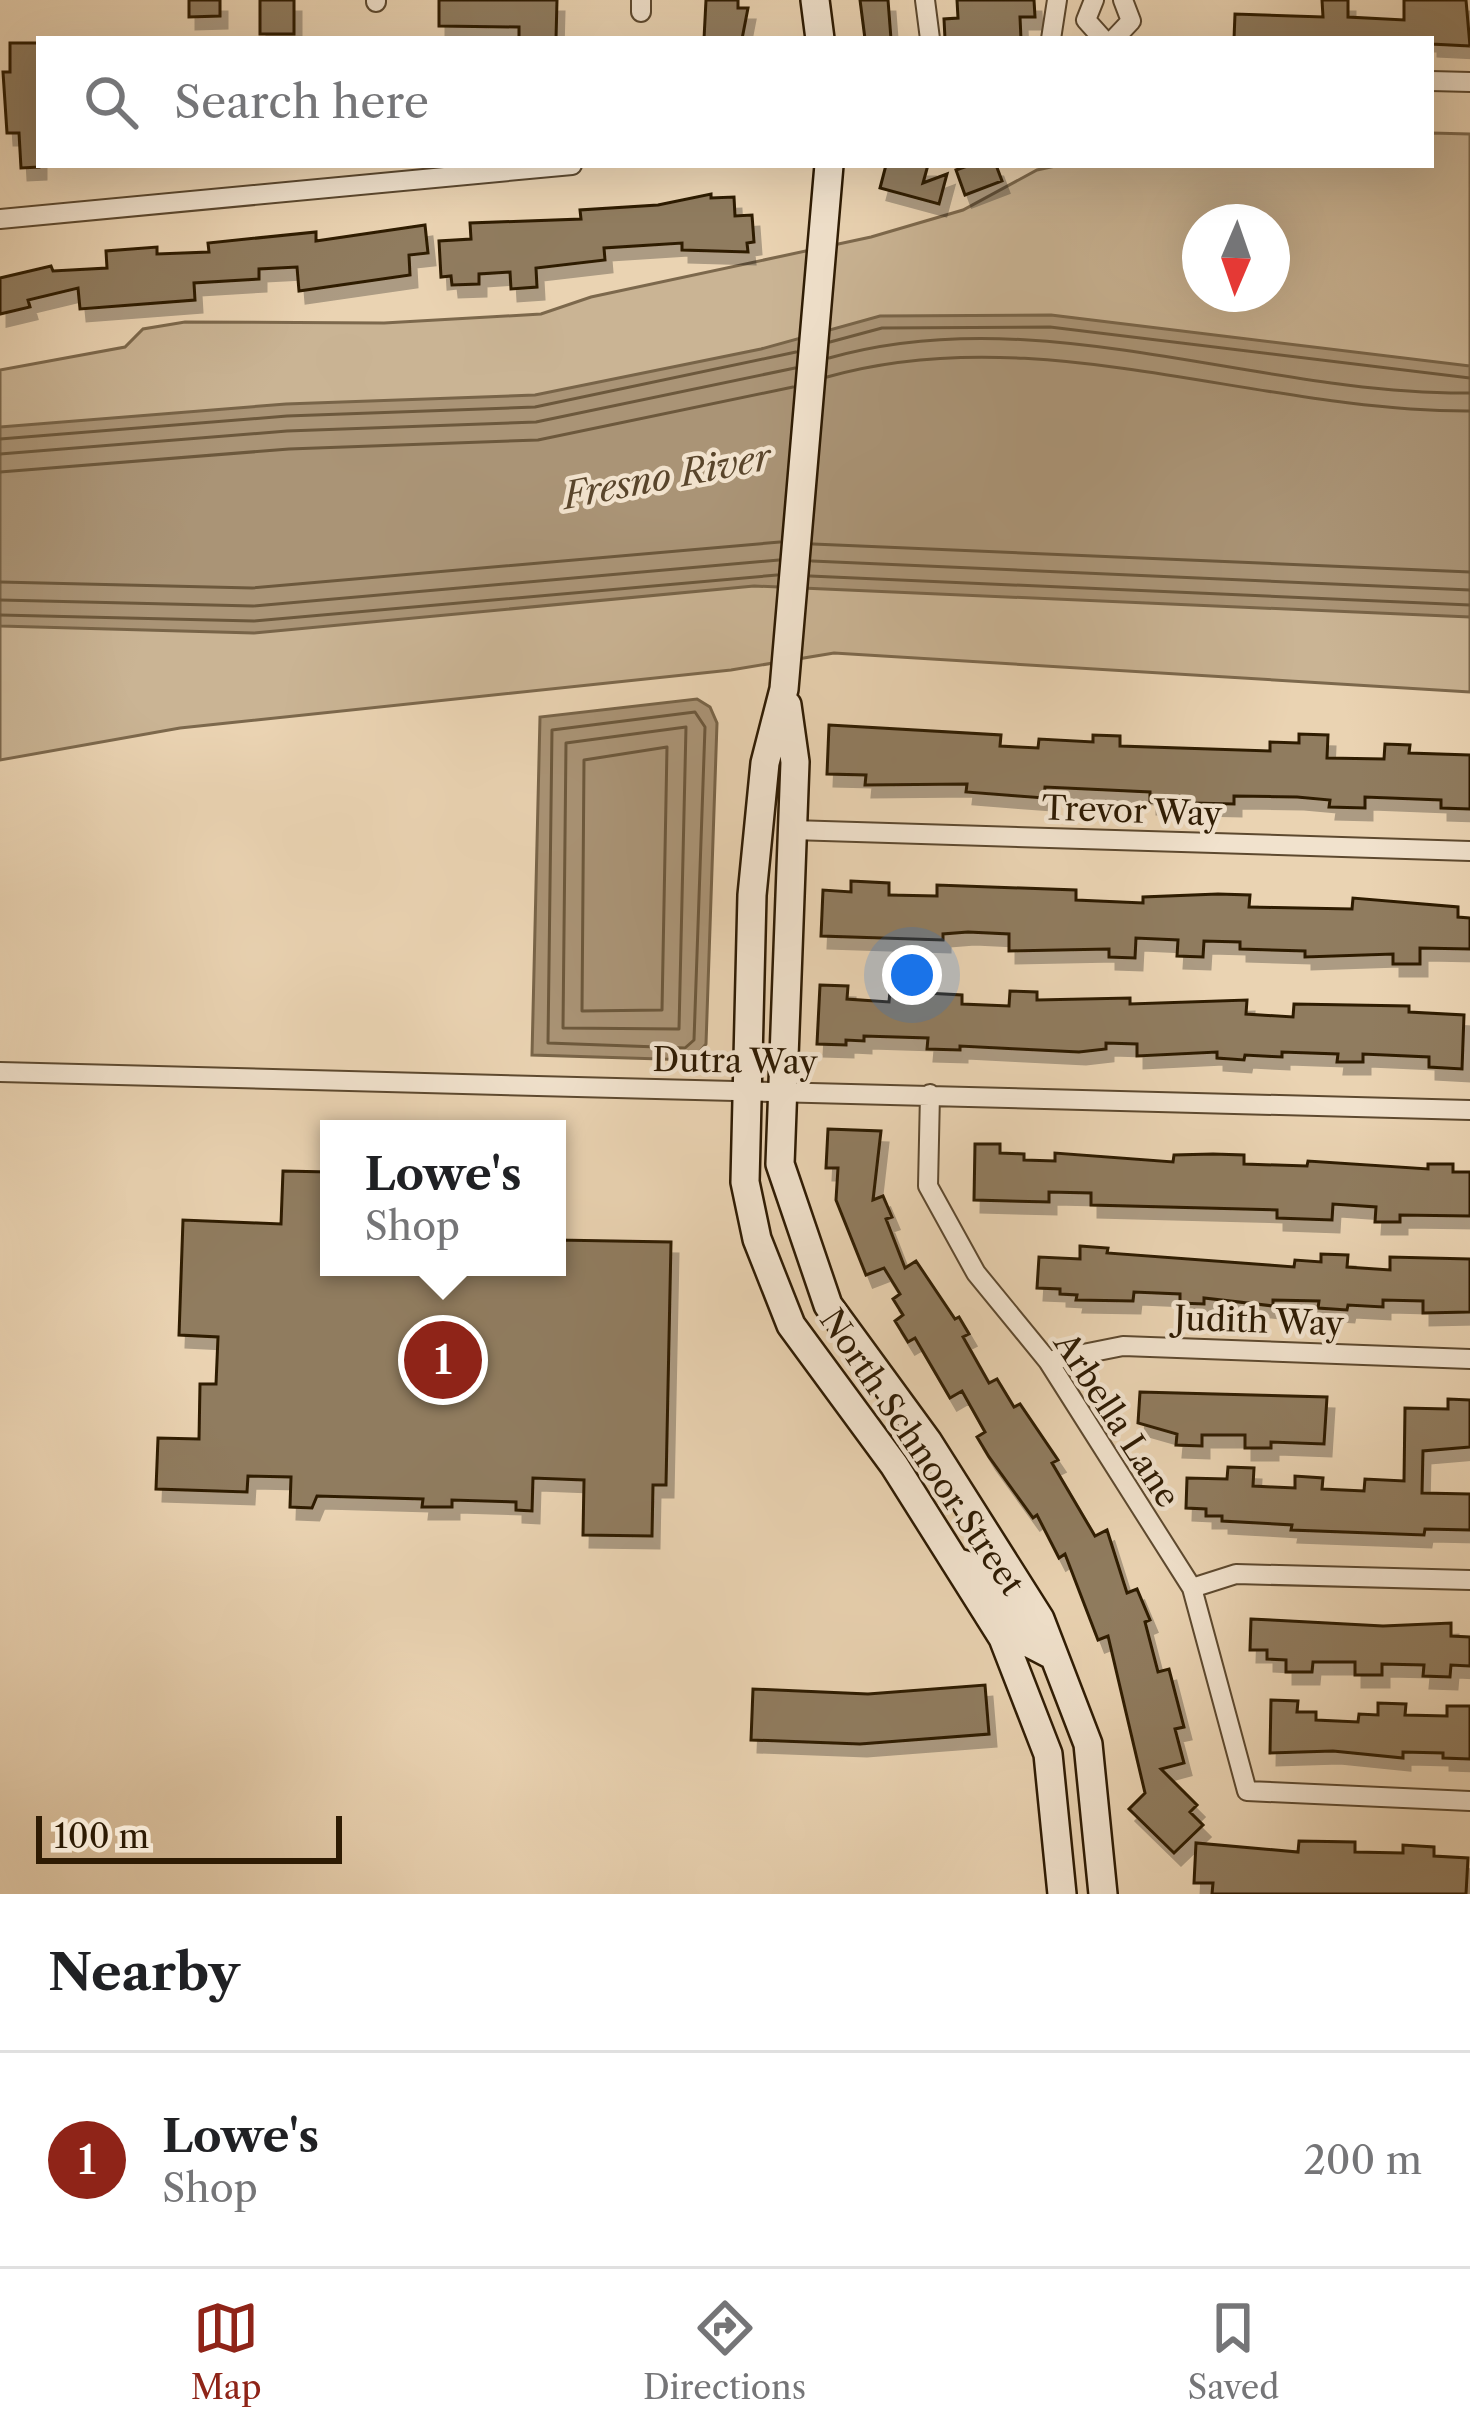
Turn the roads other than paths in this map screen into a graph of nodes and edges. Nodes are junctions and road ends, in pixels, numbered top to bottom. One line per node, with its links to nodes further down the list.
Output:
1 (815, 0): 9 (street)
2 (925, 0): 10 (street)
3 (1057, 0): 11 (street)
4 (1094, 0): 8 (street)
5 (1123, 0): 7 (street)
6 (1141, 0): 7 (street)
7 (1123, 33)
8 (1091, 35)
9 (820, 36)
10 (930, 36)
11 (1051, 36)
12 (1434, 81): 13 (street)
13 (1470, 82)
14 (540, 168): 16 (street)
15 (829, 168): 17 (street, North Schnoor Street)
16 (0, 219)
17 (784, 689): 18 (street, North Schnoor Street); 21 (street, North Schnoor Street)
18 (793, 830): 19 (street, Trevor Way); 22 (street, North Schnoor Street)
19 (1470, 851)
20 (0, 1072): 21 (street, Dutra Way)
21 (745, 1090): 22 (street, Dutra Way); 27 (street, North Schnoor Street)
22 (782, 1092): 23 (street, Dutra Way); 30 (street, North Schnoor Street)
23 (930, 1094): 24 (street, Dutra Way); 26 (street, Arbella Lane)
24 (1470, 1110)
25 (1470, 1359): 26 (street, Judith Way)
26 (1048, 1361): 29 (street, Arbella Lane)
27 (955, 1562): 30 (street); 32 (street, North Schnoor Street)
28 (1470, 1580): 29 (street)
29 (1192, 1588): 31 (street, Arbella Lane)
30 (1054, 1656): 33 (street, North Schnoor Street)
31 (1470, 1801)
32 (1062, 1894)
33 (1103, 1894)

